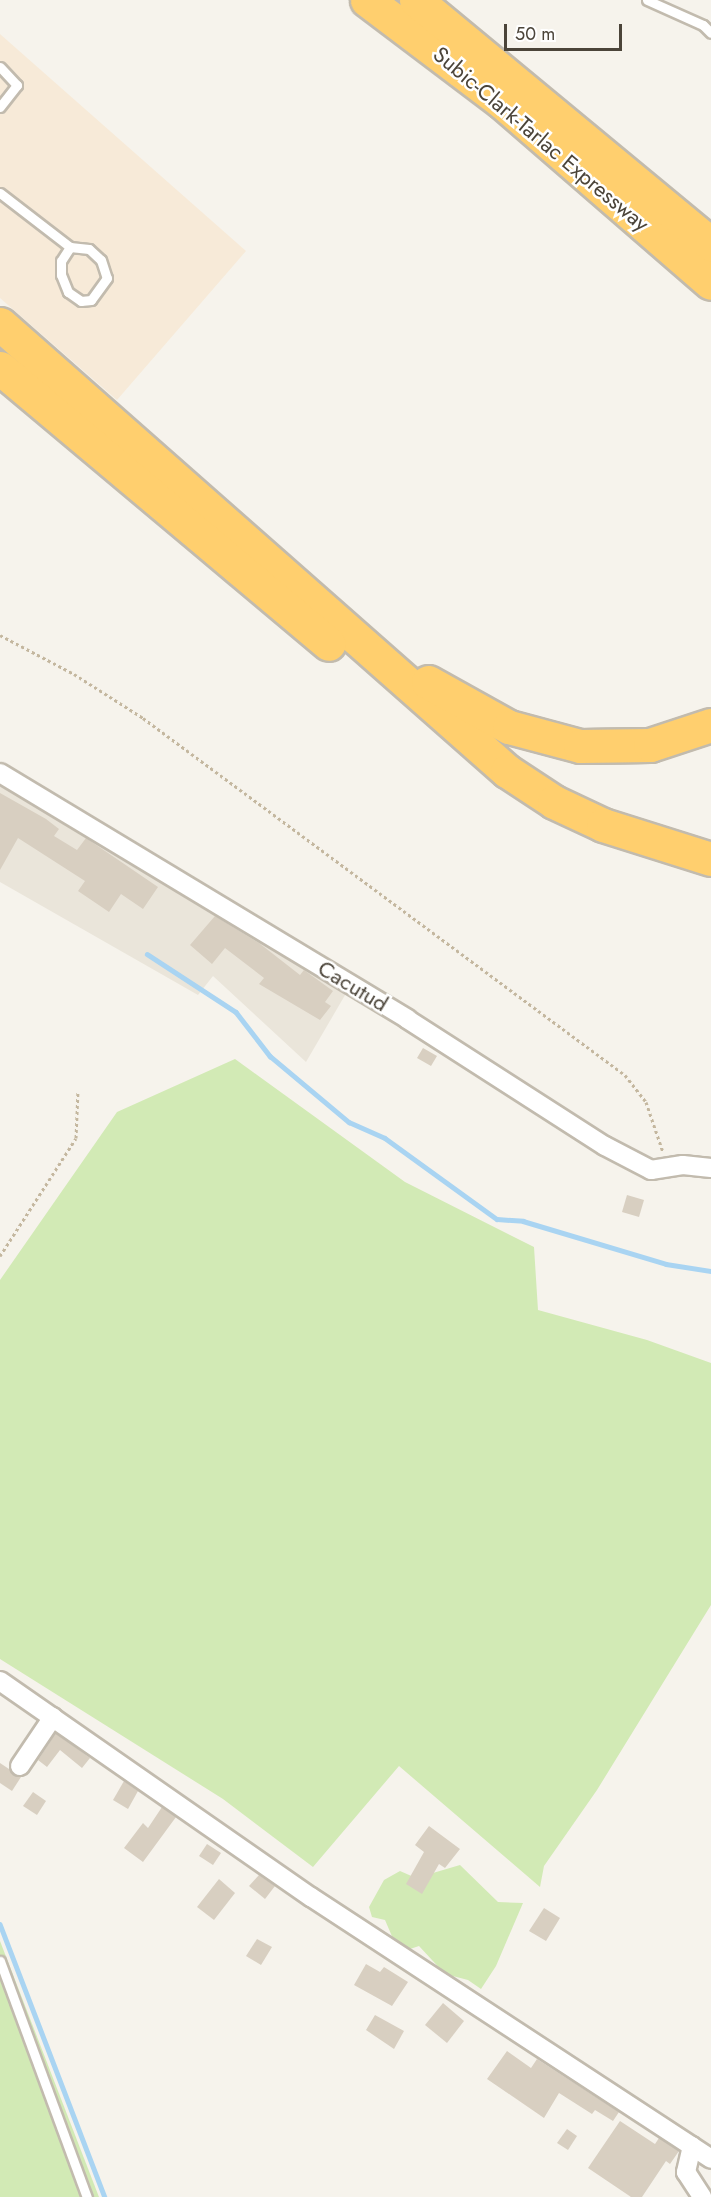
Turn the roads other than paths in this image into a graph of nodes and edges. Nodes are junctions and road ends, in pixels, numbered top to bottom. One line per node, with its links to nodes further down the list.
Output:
1 (367, 0): 6 (highway, Subic-Clark-Tarlac Expressway)
2 (416, 0): 9 (highway, Subic-Clark-Tarlac Expressway)
3 (647, 0): 4 (lane)
4 (711, 33)
5 (0, 68): 7 (lane)
6 (502, 102): 11 (highway, Subic-Clark-Tarlac Expressway); 12 (highway)
7 (0, 107)
8 (0, 193): 10 (lane)
9 (711, 244)
10 (70, 247): 10 (lane)
11 (711, 283)
12 (711, 306)
13 (0, 324): 15 (highway)
14 (0, 368): 19 (highway)
15 (264, 555): 16 (highway); 18 (highway)
16 (711, 725)
17 (0, 773): 20 (street, Cacutud)
18 (711, 859)
19 (711, 872)
20 (711, 1167)
21 (0, 1681): 22 (street)
22 (52, 1717): 23 (street); 25 (street)
23 (20, 1766)
24 (0, 1961): 27 (lane)
25 (692, 2146): 26 (street); 28 (street)
26 (711, 2159)
27 (87, 2197)
28 (702, 2197)

